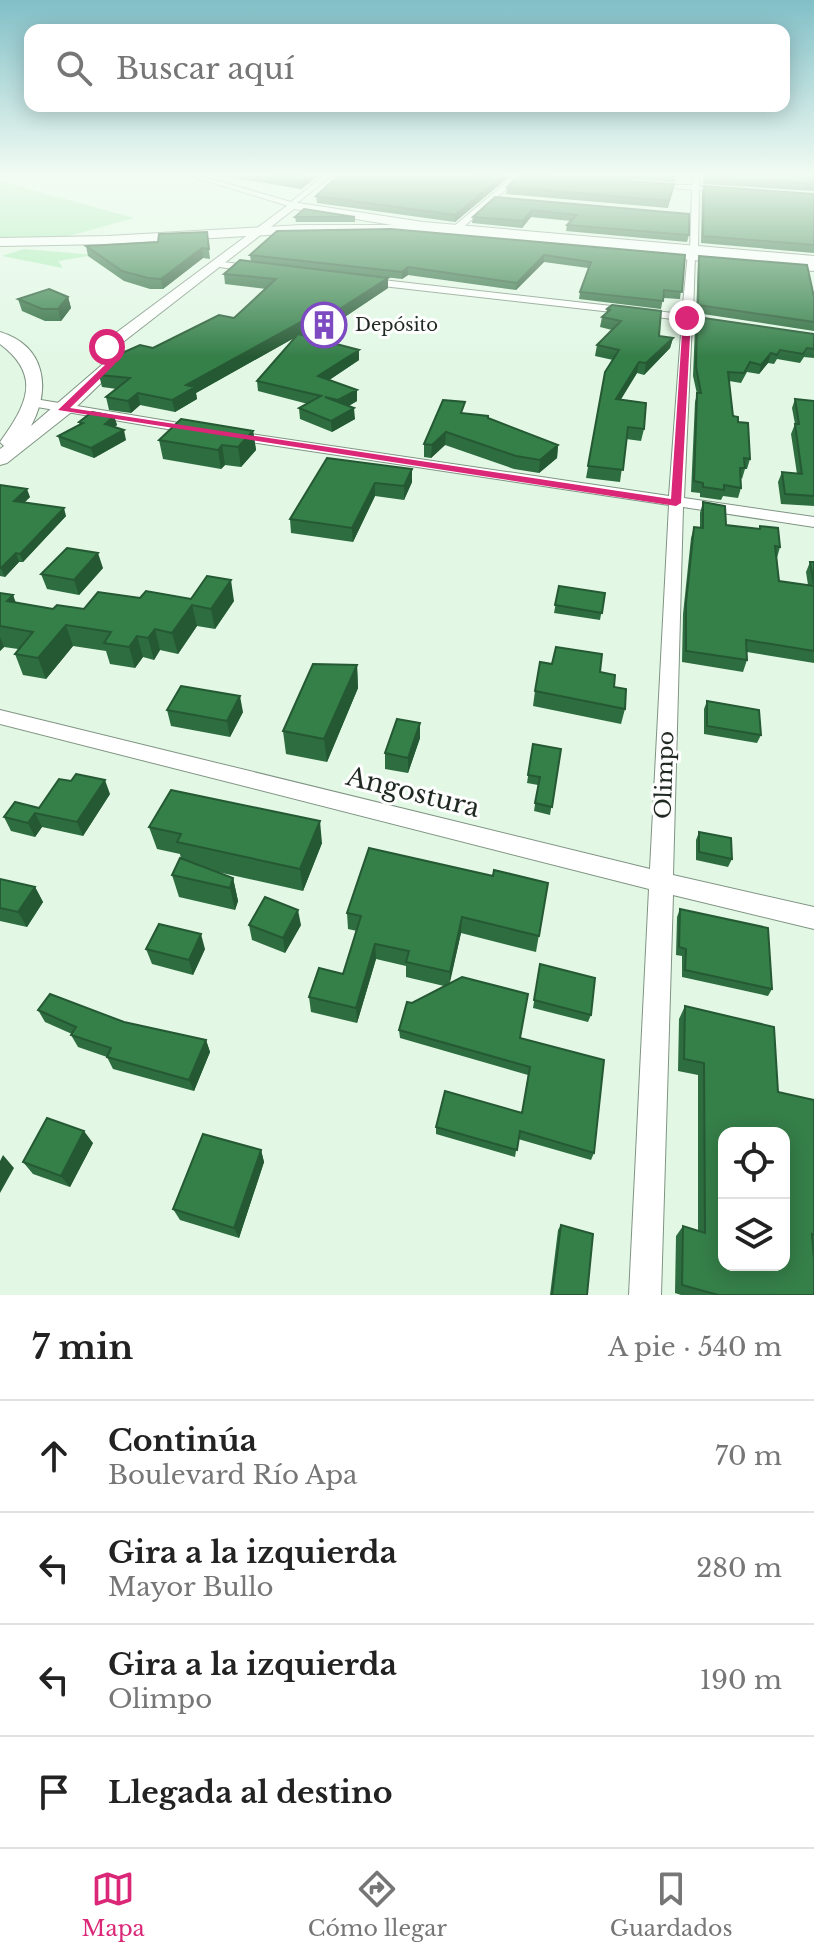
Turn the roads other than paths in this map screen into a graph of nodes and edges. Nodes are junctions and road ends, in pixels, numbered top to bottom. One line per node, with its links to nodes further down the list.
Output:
1 (143, 236): 7 (highway)
2 (251, 236): 10 (main road)
3 (268, 236): 11 (main road)
4 (502, 236): 8 (highway)
5 (533, 236): 8 (main road)
6 (694, 236): 8 (street, Olimpo)
7 (0, 242)
8 (693, 252): 9 (highway); 14 (street, Olimpo)
9 (814, 263)
10 (215, 264): 11 (street); 17 (main road)
11 (232, 266): 12 (street); 17 (main road)
12 (262, 269)
13 (358, 280): 14 (street)
14 (687, 318): 15 (street); 21 (street, Olimpo)
15 (715, 322)
16 (0, 337): 18 (main road)
17 (111, 364): 19 (main road)
18 (35, 403): 19 (street); 20 (main road)
19 (63, 410): 20 (main road); 21 (street)
20 (0, 456)
21 (676, 503): 22 (street); 24 (street, Olimpo)
22 (814, 522)
23 (0, 717): 24 (street, Angostura)
24 (660, 882): 25 (street, Angostura); 26 (street, Olimpo)
25 (814, 918)
26 (645, 1295)

